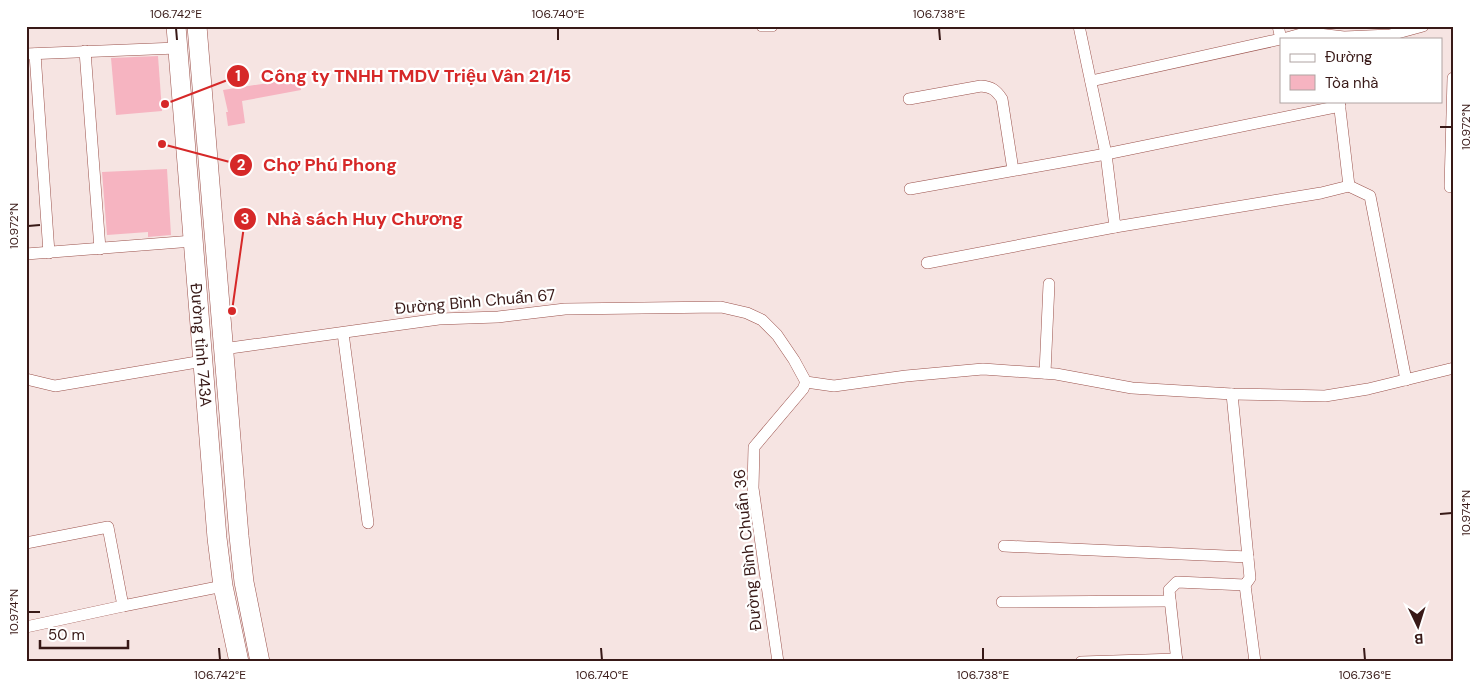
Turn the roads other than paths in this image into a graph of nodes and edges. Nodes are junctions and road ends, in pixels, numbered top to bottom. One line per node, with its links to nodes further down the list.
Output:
1 (176, 26): 13 (main road, Đường tỉnh 743A)
2 (197, 26): 33 (main road, Đường tỉnh 743A)
3 (762, 26): 4 (street)
4 (772, 26)
5 (1079, 26): 17 (street)
6 (1278, 26): 10 (street)
7 (1423, 26): 8 (street)
8 (1397, 36): 9 (street)
9 (1325, 37): 11 (street)
10 (1282, 38)
11 (1286, 38)
12 (1280, 39): 17 (street)
13 (178, 48): 14 (street); 26 (main road, Đường tỉnh 743A)
14 (85, 51): 15 (street); 27 (street)
15 (31, 54): 28 (street)
16 (1449, 77): 23 (street)
17 (1091, 81): 20 (street)
18 (909, 99): 21 (street)
19 (1340, 103): 20 (street); 22 (street)
20 (1106, 154): 21 (street); 25 (street)
21 (1013, 170): 24 (street)
22 (1349, 186): 25 (street); 38 (street)
23 (1450, 186)
24 (910, 189)
25 (1115, 227): 30 (street)
26 (193, 241): 27 (street); 34 (main road, Đường tỉnh 743A)
27 (100, 249): 28 (street)
28 (49, 253): 29 (street)
29 (26, 254)
30 (927, 263)
31 (1049, 284): 36 (street)
32 (343, 333): 33 (street, Đường Bình Chuẩn 67); 39 (street, Đường Bình Chuẩn 67); 41 (street)
33 (223, 349): 53 (main road, Đường tỉnh 743A)
34 (202, 360): 37 (street); 46 (main road, Đường tỉnh 743A)
35 (1454, 368): 38 (street)
36 (1045, 373): 39 (street); 40 (street)
37 (26, 379)
38 (1406, 380): 40 (street)
39 (806, 382): 54 (street, Đường Bình Chuẩn 36)
40 (1232, 394): 44 (street)
41 (368, 523)
42 (26, 544): 49 (street)
43 (1004, 546): 44 (street)
44 (1248, 557): 45 (street)
45 (1245, 585): 47 (street); 56 (street)
46 (223, 586): 49 (street); 52 (main road, Đường tỉnh 743A)
47 (1170, 601): 48 (street); 51 (street)
48 (1002, 602)
49 (123, 606): 50 (street)
50 (26, 627)
51 (1177, 660): 55 (street)
52 (239, 662)
53 (260, 662)
54 (778, 662)
55 (1081, 662)
56 (1255, 662)

